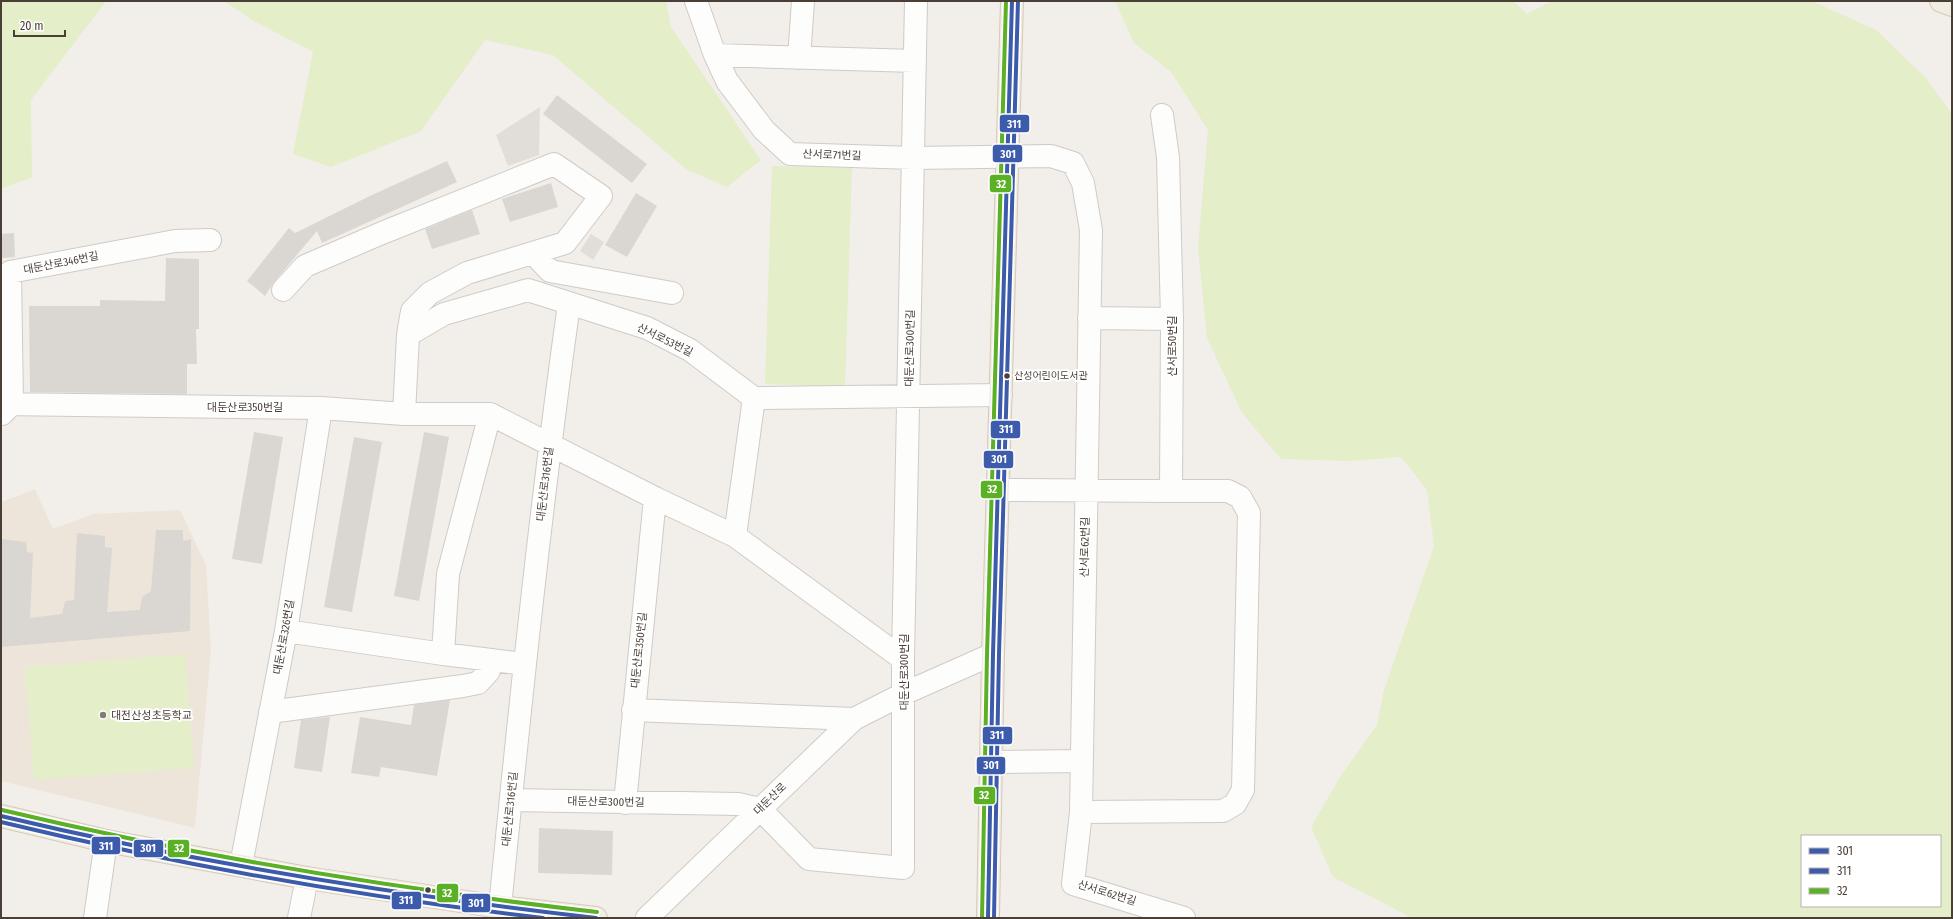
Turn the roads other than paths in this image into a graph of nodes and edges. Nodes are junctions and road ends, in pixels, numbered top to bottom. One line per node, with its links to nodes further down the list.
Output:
1 (696, 1): 7 (street, 산서로71번길)
2 (803, 1): 8 (street)
3 (916, 1): 9 (street, 대둔산로300번길)
4 (1012, 1): 11 (main road)
5 (1941, 1): 6 (main road)
6 (1952, 5)
7 (715, 55): 8 (street); 12 (street, 산서로71번길)
8 (799, 58): 9 (street)
9 (915, 61): 12 (street, 대둔산로300번길)
10 (1162, 115): 19 (street, 산서로50번길)
11 (1008, 157): 12 (street, 산서로71번길); 18 (street, 산서로62번길); 21 (main road)
12 (913, 158): 22 (street, 대둔산로300번길)
13 (210, 240): 24 (street, 대둔산로346번길)
14 (533, 253): 15 (street); 16 (street); 20 (street)
15 (283, 290)
16 (672, 293)
17 (569, 304): 20 (street, 산서로53번길); 23 (street, 산서로53번길); 28 (street, 대둔산로316번길)
18 (1089, 318): 19 (street); 31 (street, 산서로62번길)
19 (1172, 319): 30 (street, 산서로50번길)
20 (408, 336): 26 (street)
21 (1001, 395): 22 (street); 29 (main road)
22 (909, 396): 23 (street); 37 (street, 대둔산로300번길)
23 (754, 398): 33 (street)
24 (5, 408): 25 (street, 대둔산로350번길)
25 (321, 408): 26 (street, 대둔산로350번길); 34 (street, 대둔산로326번길)
26 (404, 414): 27 (street, 대둔산로350번길)
27 (490, 414): 28 (street, 대둔산로350번길); 35 (street)
28 (549, 444): 32 (street, 대둔산로350번길); 38 (street, 대둔산로316번길)
29 (998, 490): 31 (street); 36 (main road)
30 (1171, 491): 31 (street); 49 (street)
31 (1086, 492): 44 (street, 산서로62번길)
32 (655, 498): 33 (street, 대둔산로350번길); 41 (street, 대둔산로350번길)
33 (735, 536): 37 (street, 대둔산로350번길)
34 (286, 631): 35 (street); 42 (street, 대둔산로326번길)
35 (443, 654): 38 (street)
36 (993, 654): 40 (street, 대둔산로); 45 (main road)
37 (903, 658): 40 (street, 대둔산로300번길)
38 (524, 664): 46 (street, 대둔산로316번길)
39 (489, 671): 42 (street)
40 (903, 694): 43 (street, 대둔산로); 48 (street, 대둔산로300번길)
41 (633, 710): 43 (street); 47 (street, 대둔산로350번길)
42 (270, 712): 52 (street, 대둔산로326번길)
43 (854, 719): 48 (street, 대둔산로)
44 (1082, 761): 45 (street); 49 (street, 산서로62번길)
45 (991, 762): 59 (main road)
46 (511, 800): 47 (street, 대둔산로300번길); 54 (street, 대둔산로316번길)
47 (625, 803): 48 (street, 대둔산로300번길)
48 (760, 809): 58 (street, 대둔산로)
49 (1081, 812): 60 (street, 산서로62번길)
50 (1, 816): 51 (main road)
51 (106, 841): 52 (main road); 55 (street)
52 (241, 865): 53 (main road)
53 (307, 878): 54 (main road); 56 (street)
54 (500, 907): 57 (main road)
55 (95, 918)
56 (299, 918)
57 (596, 918)
58 (647, 918)
59 (988, 918)
60 (1184, 918)

